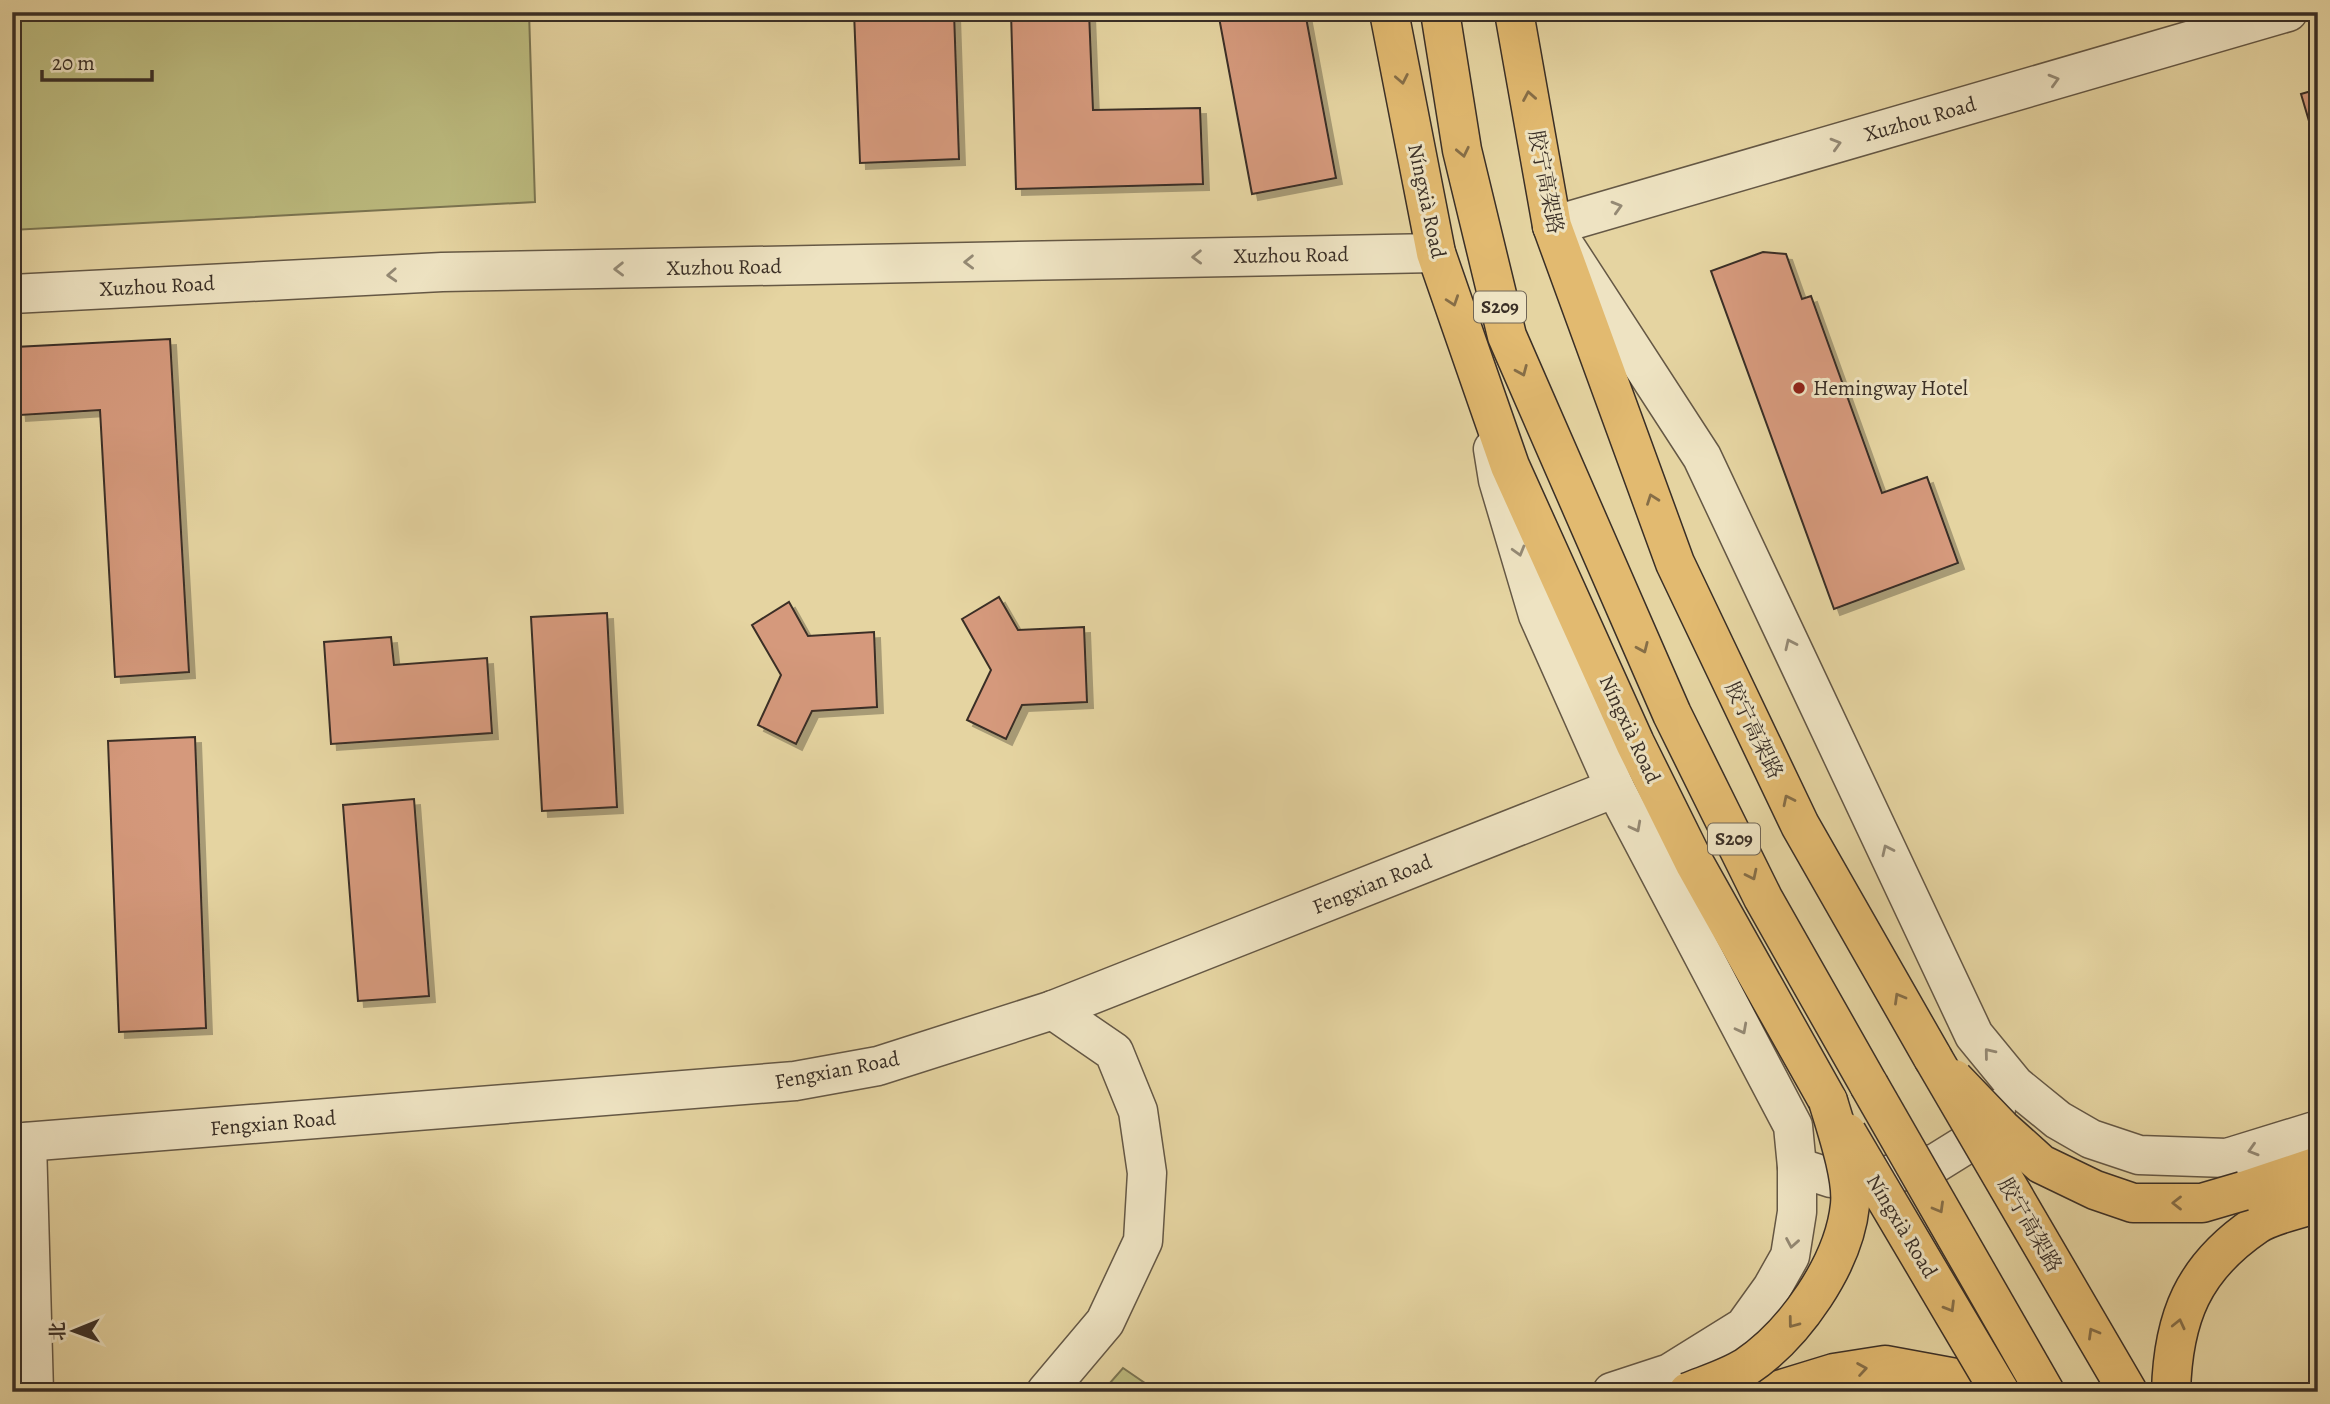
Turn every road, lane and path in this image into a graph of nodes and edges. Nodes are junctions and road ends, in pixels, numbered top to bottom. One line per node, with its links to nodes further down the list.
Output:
1 (1389, 12): 6 (main road, Níngxià Road, one-way to 6)
2 (1440, 12): 27 (main road, S209, one-way to 27, bridge)
3 (1514, 12): 5 (main road, 胶宁高架路, one-way to 3)
4 (2288, 12): 5 (street, Xuzhou Road, one-way to 4)
5 (1552, 226): 11 (main road, 胶宁高架路, one-way to 5); 12 (street, one-way to 5)
6 (1436, 253): 7 (street, Xuzhou Road, one-way to 7); 8 (main road, Níngxià Road, one-way to 8)
7 (12, 294)
8 (1483, 389): 9 (street, one-way to 9); 13 (main road, Níngxià Road)
9 (1615, 788): 10 (street, Fengxian Road); 17 (street, one-way to 17)
10 (1053, 1010): 15 (street, Fengxian Road); 21 (street)
11 (1933, 1058): 19 (main road, one-way to 11, bridge); 28 (main road, 胶宁高架路, one-way to 11, bridge)
12 (2015, 1085): 14 (street, one-way to 12); 17 (street)
13 (1828, 1101): 23 (main road, one-way to 23, bridge); 26 (main road, Níngxià Road, one-way to 26, bridge)
14 (2318, 1130)
15 (20, 1143): 20 (street)
16 (2318, 1166): 19 (main road)
17 (1797, 1167): 22 (street, one-way to 22)
18 (2318, 1203): 19 (main road)
19 (2250, 1207): 29 (main road, one-way to 19)
20 (34, 1392)
21 (1046, 1392)
22 (1612, 1392)
23 (1688, 1392)
24 (1772, 1392): 25 (main road, one-way to 25)
25 (1975, 1392)
26 (2000, 1392)
27 (2045, 1392)
28 (2127, 1392)
29 (2171, 1392)

